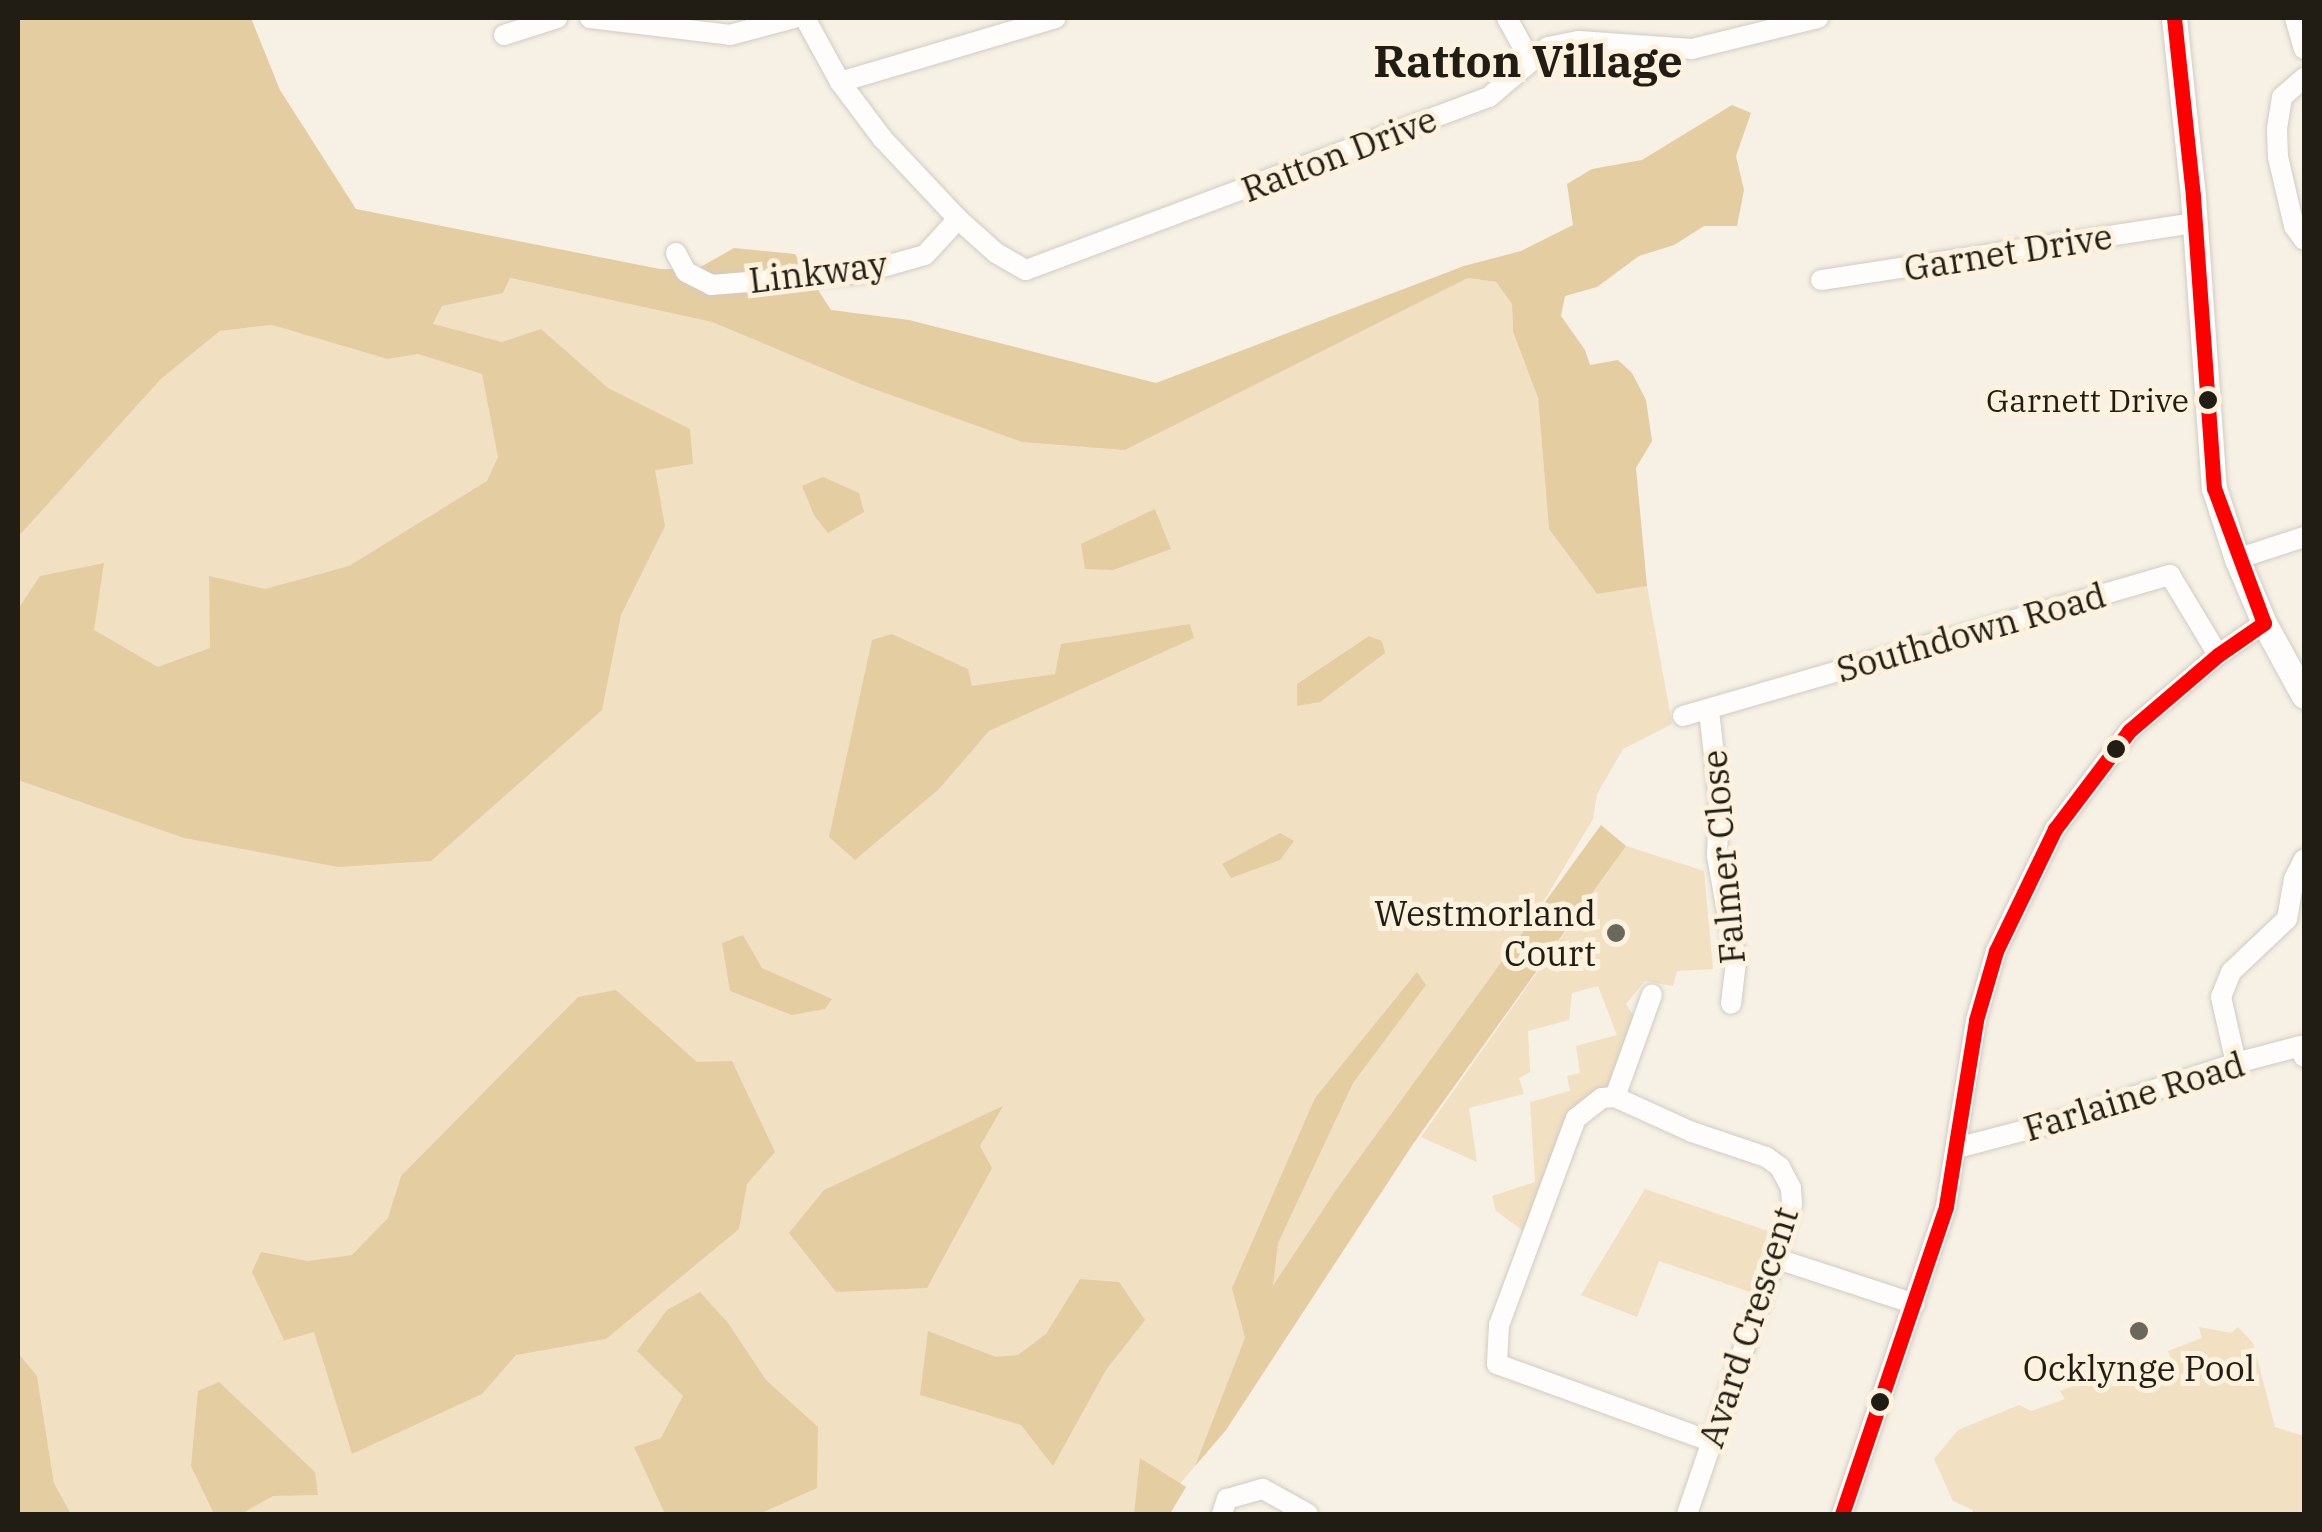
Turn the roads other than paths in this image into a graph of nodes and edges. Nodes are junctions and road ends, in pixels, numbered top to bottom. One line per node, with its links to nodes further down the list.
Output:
1 (557, 18): 10 (street)
2 (590, 18): 3 (street)
3 (794, 18)
4 (805, 18): 14 (street)
5 (1056, 18): 14 (street)
6 (1507, 18): 12 (street)
7 (1818, 18): 12 (street, Ratton Drive)
8 (2174, 18): 16 (main road)
9 (2295, 18): 11 (street)
10 (504, 35)
11 (2304, 49)
12 (1529, 58): 15 (street, Ratton Drive)
13 (2304, 78): 17 (street)
14 (840, 82): 15 (street)
15 (958, 219): 18 (street, Linkway)
16 (2195, 224): 19 (street, Garnet Drive); 21 (main road)
17 (2304, 240)
18 (676, 253)
19 (1820, 280)
20 (2304, 537): 21 (street)
21 (2237, 560): 22 (main road)
22 (2264, 623): 23 (street); 24 (main road)
23 (2218, 655): 25 (street, Southdown Road); 33 (street)
24 (2304, 696)
25 (1709, 710): 26 (street, Southdown Road); 29 (street, Falmer Close)
26 (1683, 716)
27 (2304, 859): 31 (street)
28 (1652, 994): 32 (street)
29 (1731, 1004)
30 (2304, 1057): 31 (street, Farlaine Road)
31 (2236, 1063): 33 (street, Farlaine Road)
32 (1614, 1097): 34 (street, Avard Crescent); 36 (street)
33 (1957, 1148): 35 (street)
34 (1775, 1258): 35 (street); 36 (street, Avard Crescent)
35 (1915, 1304): 40 (street)
36 (1712, 1442): 39 (street, Avard Crescent)
37 (1222, 1514): 38 (street)
38 (1308, 1514)
39 (1687, 1514)
40 (1842, 1514)

